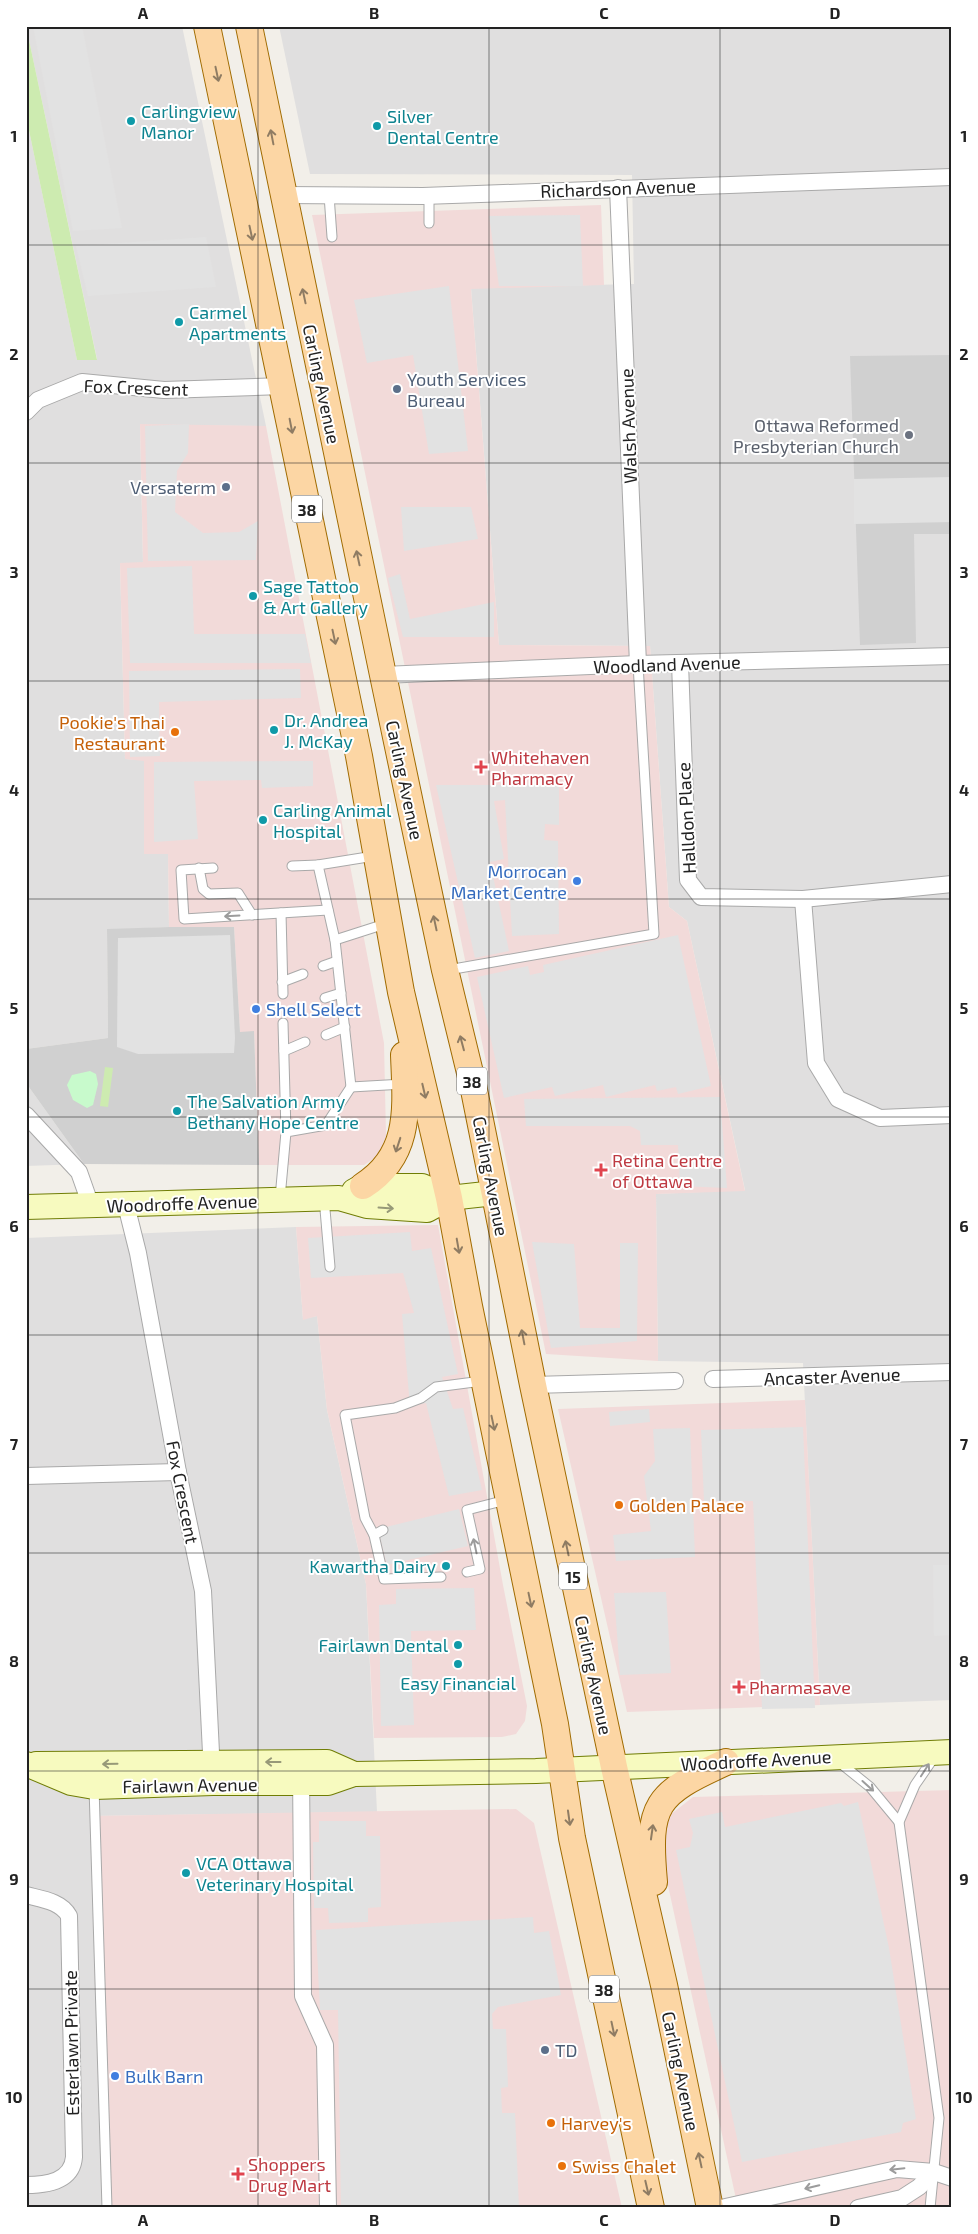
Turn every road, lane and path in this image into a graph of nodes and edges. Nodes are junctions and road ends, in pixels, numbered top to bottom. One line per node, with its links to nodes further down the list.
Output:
1 (207, 26): 10 (main road, 38, one-way to 10)
2 (249, 26): 5 (main road, Carling Avenue / 38, one-way to 2)
3 (952, 177): 4 (street, Richardson Avenue)
4 (618, 188): 7 (street, Richardson Avenue); 14 (street, Walsh Avenue)
5 (283, 195): 6 (street, Richardson Avenue); 15 (main road, Carling Avenue / 38, one-way to 5)
6 (329, 195): 7 (street, Richardson Avenue); 9 (lane)
7 (429, 196): 8 (lane)
8 (429, 223)
9 (332, 237)
10 (283, 386): 11 (street, Fox Crescent); 16 (main road, 38, one-way to 16)
11 (26, 412)
12 (952, 656): 13 (street, Woodland Avenue)
13 (680, 663): 14 (street, Woodland Avenue); 22 (street, Halldon Place)
14 (638, 664): 15 (street, Woodland Avenue); 30 (lane)
15 (382, 675): 30 (main road, Carling Avenue / 38, one-way to 15)
16 (377, 855): 17 (lane); 26 (main road, 38)
17 (318, 865): 18 (lane); 23 (lane)
18 (292, 866)
19 (199, 868): 20 (lane); 25 (lane); 25 (lane, one-way to 19)
20 (213, 868)
21 (952, 884): 22 (street, Halldon Place)
22 (803, 899): 45 (street)
23 (328, 910): 24 (lane); 27 (lane)
24 (281, 913): 25 (lane); 32 (lane)
25 (252, 915)
26 (388, 923): 27 (lane); 33 (main road, 38)
27 (335, 940): 28 (lane)
28 (337, 961): 29 (lane); 35 (lane)
29 (323, 966)
30 (445, 970): 48 (main road, Carling Avenue / 38, one-way to 30)
31 (303, 974): 32 (lane)
32 (282, 982): 34 (lane)
33 (401, 992): 42 (main road); 50 (main road, 38, one-way to 50)
34 (283, 994)
35 (341, 994): 36 (lane); 38 (lane)
36 (325, 998)
37 (283, 1023): 41 (lane)
38 (344, 1027): 39 (lane); 43 (lane)
39 (326, 1035)
40 (305, 1042): 41 (lane)
41 (284, 1050): 46 (lane)
42 (405, 1084): 43 (lane); 47 (main road, one-way to 47)
43 (351, 1088): 46 (lane)
44 (26, 1114): 52 (street)
45 (952, 1115)
46 (286, 1132): 51 (lane)
47 (363, 1186): 49 (main road, Woodroffe Avenue); 50 (main road, Woodroffe Avenue)
48 (495, 1193): 50 (main road); 60 (main road, Carling Avenue / 15, one-way to 48)
49 (331, 1198): 50 (main road, Woodroffe Avenue, one-way to 50); 51 (main road, Woodroffe Avenue); 55 (lane)
50 (450, 1198): 58 (main road, one-way to 58)
51 (280, 1200): 53 (main road, Woodroffe Avenue)
52 (91, 1206): 53 (main road, Woodroffe Avenue); 54 (main road, Woodroffe Avenue)
53 (126, 1206): 61 (street, Fox Crescent)
54 (26, 1207)
55 (330, 1267)
56 (952, 1372): 57 (street, Ancaster Avenue)
57 (712, 1379)
58 (485, 1381): 63 (main road, one-way to 63); 65 (lane)
59 (675, 1381): 60 (street)
60 (532, 1385): 72 (main road, Carling Avenue / 15, one-way to 60)
61 (178, 1472): 62 (street); 75 (street, Fox Crescent)
62 (26, 1476)
63 (509, 1500): 66 (lane, one-way to 63); 73 (main road, one-way to 73)
64 (384, 1530): 65 (lane)
65 (374, 1535): 67 (lane)
66 (467, 1572)
67 (440, 1577)
68 (945, 1752): 69 (main road, Woodroffe Avenue); 77 (lane, one-way to 68)
69 (831, 1756): 70 (main road, Woodroffe Avenue); 77 (lane, one-way to 77)
70 (726, 1762): 72 (main road, Woodroffe Avenue); 79 (main road, one-way to 70)
71 (28, 1764): 75 (main road, Fairlawn Avenue, one-way to 71); 76 (main road, Fairlawn Avenue)
72 (614, 1767): 73 (main road, Woodroffe Avenue); 79 (main road, Carling Avenue)
73 (561, 1770): 74 (main road, Fairlawn Avenue); 85 (main road, 38, one-way to 85)
74 (301, 1772): 75 (main road, Fairlawn Avenue); 84 (street)
75 (211, 1773): 76 (main road, Fairlawn Avenue)
76 (94, 1787): 83 (lane)
77 (899, 1822): 80 (lane)
78 (26, 1895): 82 (street, Esterlawn Private)
79 (664, 1985): 86 (main road, Carling Avenue, one-way to 79)
80 (934, 2172): 81 (street); 87 (street, one-way to 87); 88 (street); 89 (lane)
81 (952, 2178)
82 (26, 2185)
83 (107, 2208)
84 (328, 2208)
85 (651, 2208)
86 (710, 2208)
87 (720, 2208)
88 (858, 2208)
89 (930, 2208)

